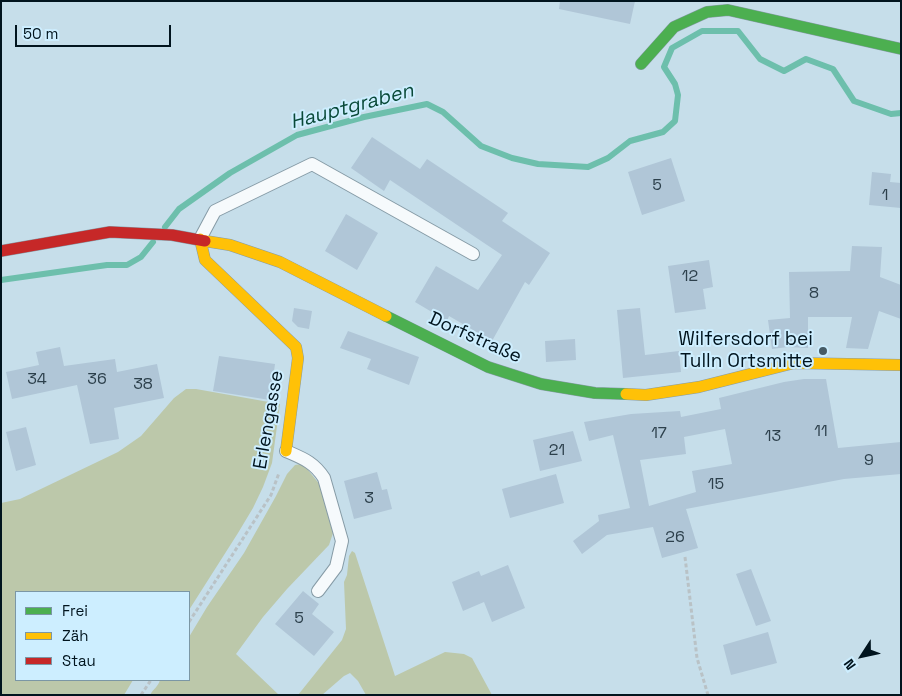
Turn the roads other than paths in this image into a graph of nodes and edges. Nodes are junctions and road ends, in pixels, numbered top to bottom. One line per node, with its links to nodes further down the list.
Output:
1 (901, 49): 2 (street)
2 (641, 64)
3 (200, 239): 4 (street, Dorfstraße); 5 (lane); 6 (street, Dorfstraße); 7 (street, Erlengasse)
4 (1, 252)
5 (473, 254)
6 (901, 365)
7 (286, 451): 8 (lane)
8 (318, 591)

